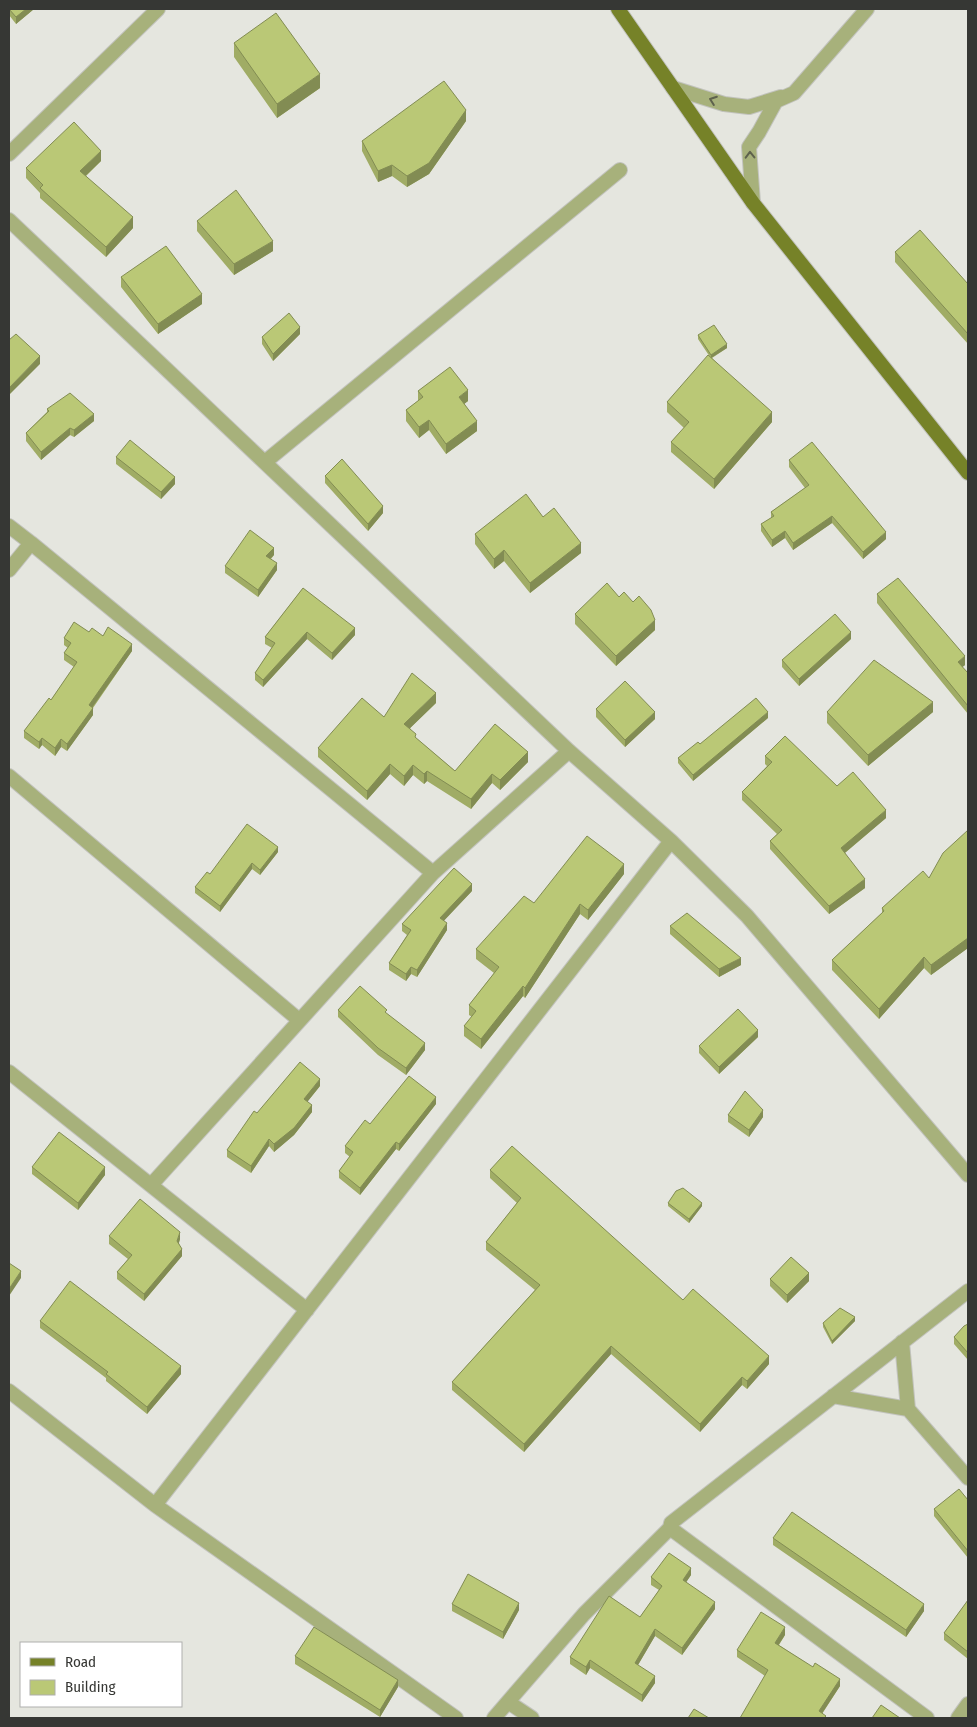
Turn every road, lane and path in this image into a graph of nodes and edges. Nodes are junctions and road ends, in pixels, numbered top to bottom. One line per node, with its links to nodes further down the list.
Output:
1 (158, 9): 6 (street)
2 (618, 9): 4 (main road)
3 (867, 9): 5 (street)
4 (673, 88): 5 (street, one-way to 4); 8 (main road)
5 (794, 93): 8 (street, one-way to 5)
6 (9, 154)
7 (620, 170): 10 (street)
8 (752, 203): 11 (main road)
9 (9, 220): 10 (street)
10 (265, 462): 15 (street)
11 (968, 472)
12 (9, 526): 13 (street)
13 (31, 543): 14 (street); 18 (street)
14 (9, 570)
15 (569, 750): 17 (street); 18 (street)
16 (9, 776): 19 (street)
17 (671, 841): 21 (street); 24 (street)
18 (433, 873): 19 (street)
19 (298, 1020): 22 (street)
20 (9, 1072): 22 (street)
21 (968, 1175)
22 (151, 1185): 24 (street)
23 (968, 1291): 25 (street)
24 (306, 1310): 30 (street)
25 (902, 1342): 27 (street); 28 (street)
26 (9, 1391): 30 (street)
27 (833, 1396): 28 (street); 31 (street)
28 (908, 1409): 29 (street)
29 (968, 1478)
30 (155, 1505): 34 (street)
31 (670, 1528): 32 (street); 37 (street)
32 (508, 1702): 35 (street); 36 (street)
33 (968, 1704): 38 (street)
34 (456, 1718)
35 (494, 1718)
36 (532, 1718)
37 (927, 1718)
38 (958, 1718)

